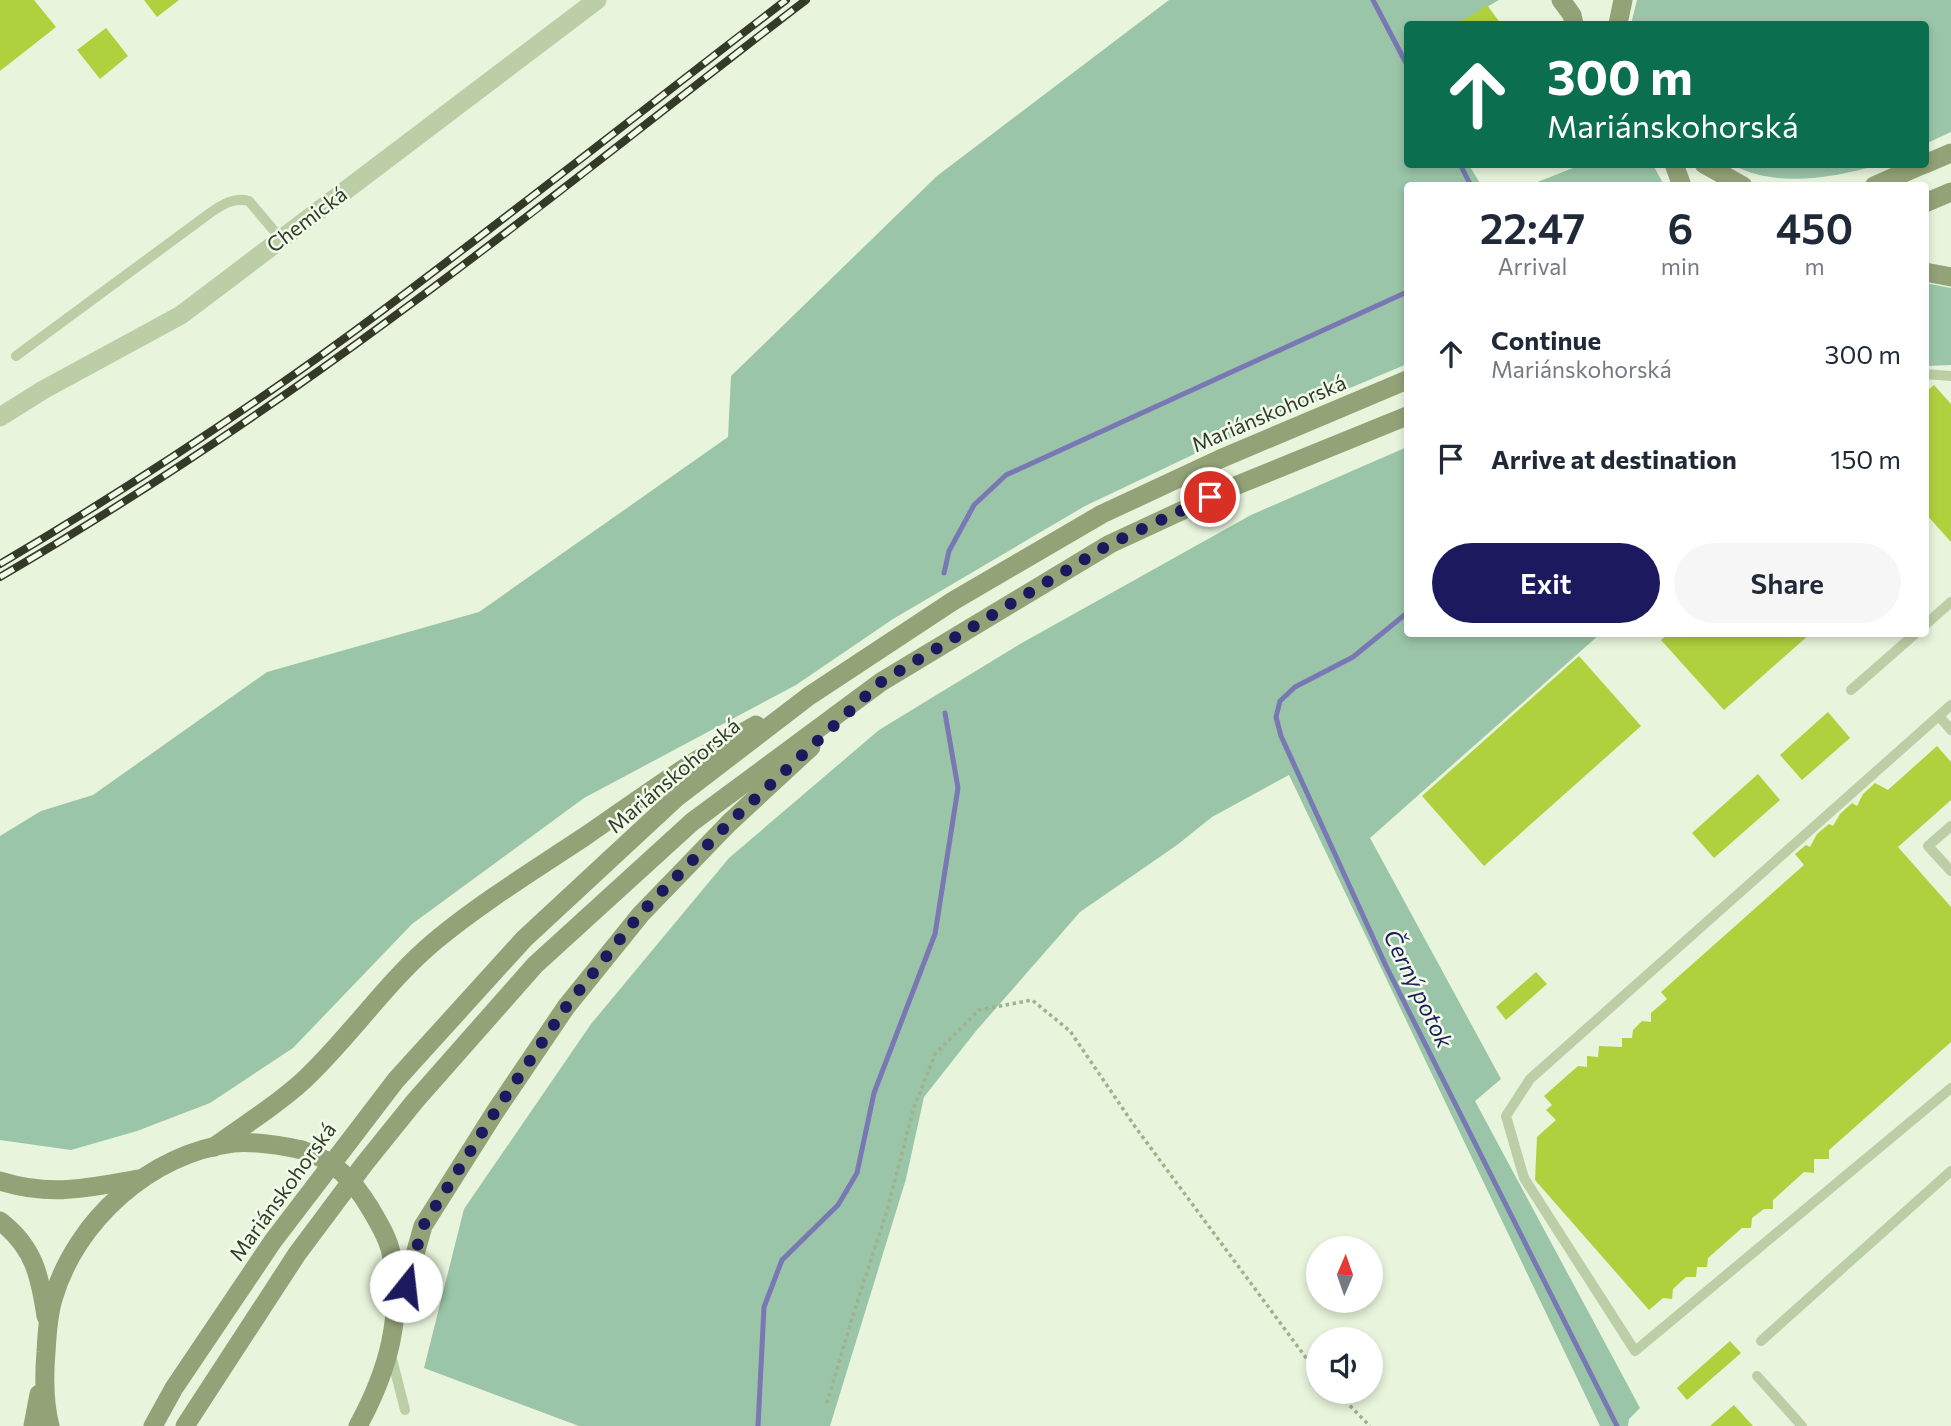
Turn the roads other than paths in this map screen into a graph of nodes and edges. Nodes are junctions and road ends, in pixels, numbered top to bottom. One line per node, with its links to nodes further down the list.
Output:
1 (597, 0): 12 (street, Chemická)
2 (1623, 0): 3 (main road)
3 (1619, 21)
4 (1951, 153): 5 (main road)
5 (1929, 162)
6 (1711, 168): 8 (main road)
7 (1915, 168): 9 (main road)
8 (1736, 182)
9 (1882, 182)
10 (1951, 192): 11 (main road)
11 (1929, 201)
12 (281, 239): 15 (lane); 19 (street, Chemická)
13 (1929, 273): 14 (main road)
14 (1951, 277)
15 (16, 356)
16 (1929, 374): 17 (lane)
17 (1951, 376)
18 (1404, 381): 26 (main road, Mariánskohorská)
19 (0, 417)
20 (1404, 417): 24 (main road)
21 (1951, 602): 22 (lane)
22 (1929, 621)
23 (1912, 637): 25 (lane)
24 (881, 682): 38 (main road); 48 (main road)
25 (1851, 690)
26 (809, 696): 33 (main road); 47 (main road, Mariánskohorská)
27 (1951, 705): 28 (lane)
28 (1939, 716): 29 (lane); 32 (lane)
29 (1951, 730)
30 (1951, 826): 31 (lane)
31 (1951, 871)
32 (1951, 1088)
33 (214, 1147): 35 (main road); 38 (main road, bridge)
34 (1951, 1171): 40 (lane)
35 (139, 1179): 36 (main road); 39 (main road)
36 (0, 1181)
37 (0, 1221): 39 (main road)
38 (395, 1308): 41 (main road)
39 (47, 1331): 42 (main road)
40 (1760, 1340)
41 (390, 1351): 44 (lane); 49 (main road)
42 (45, 1359): 45 (main road); 46 (main road)
43 (1757, 1376): 50 (lane)
44 (405, 1410)
45 (33, 1426)
46 (50, 1426)
47 (153, 1426)
48 (185, 1426)
49 (358, 1426)
50 (1802, 1426)

